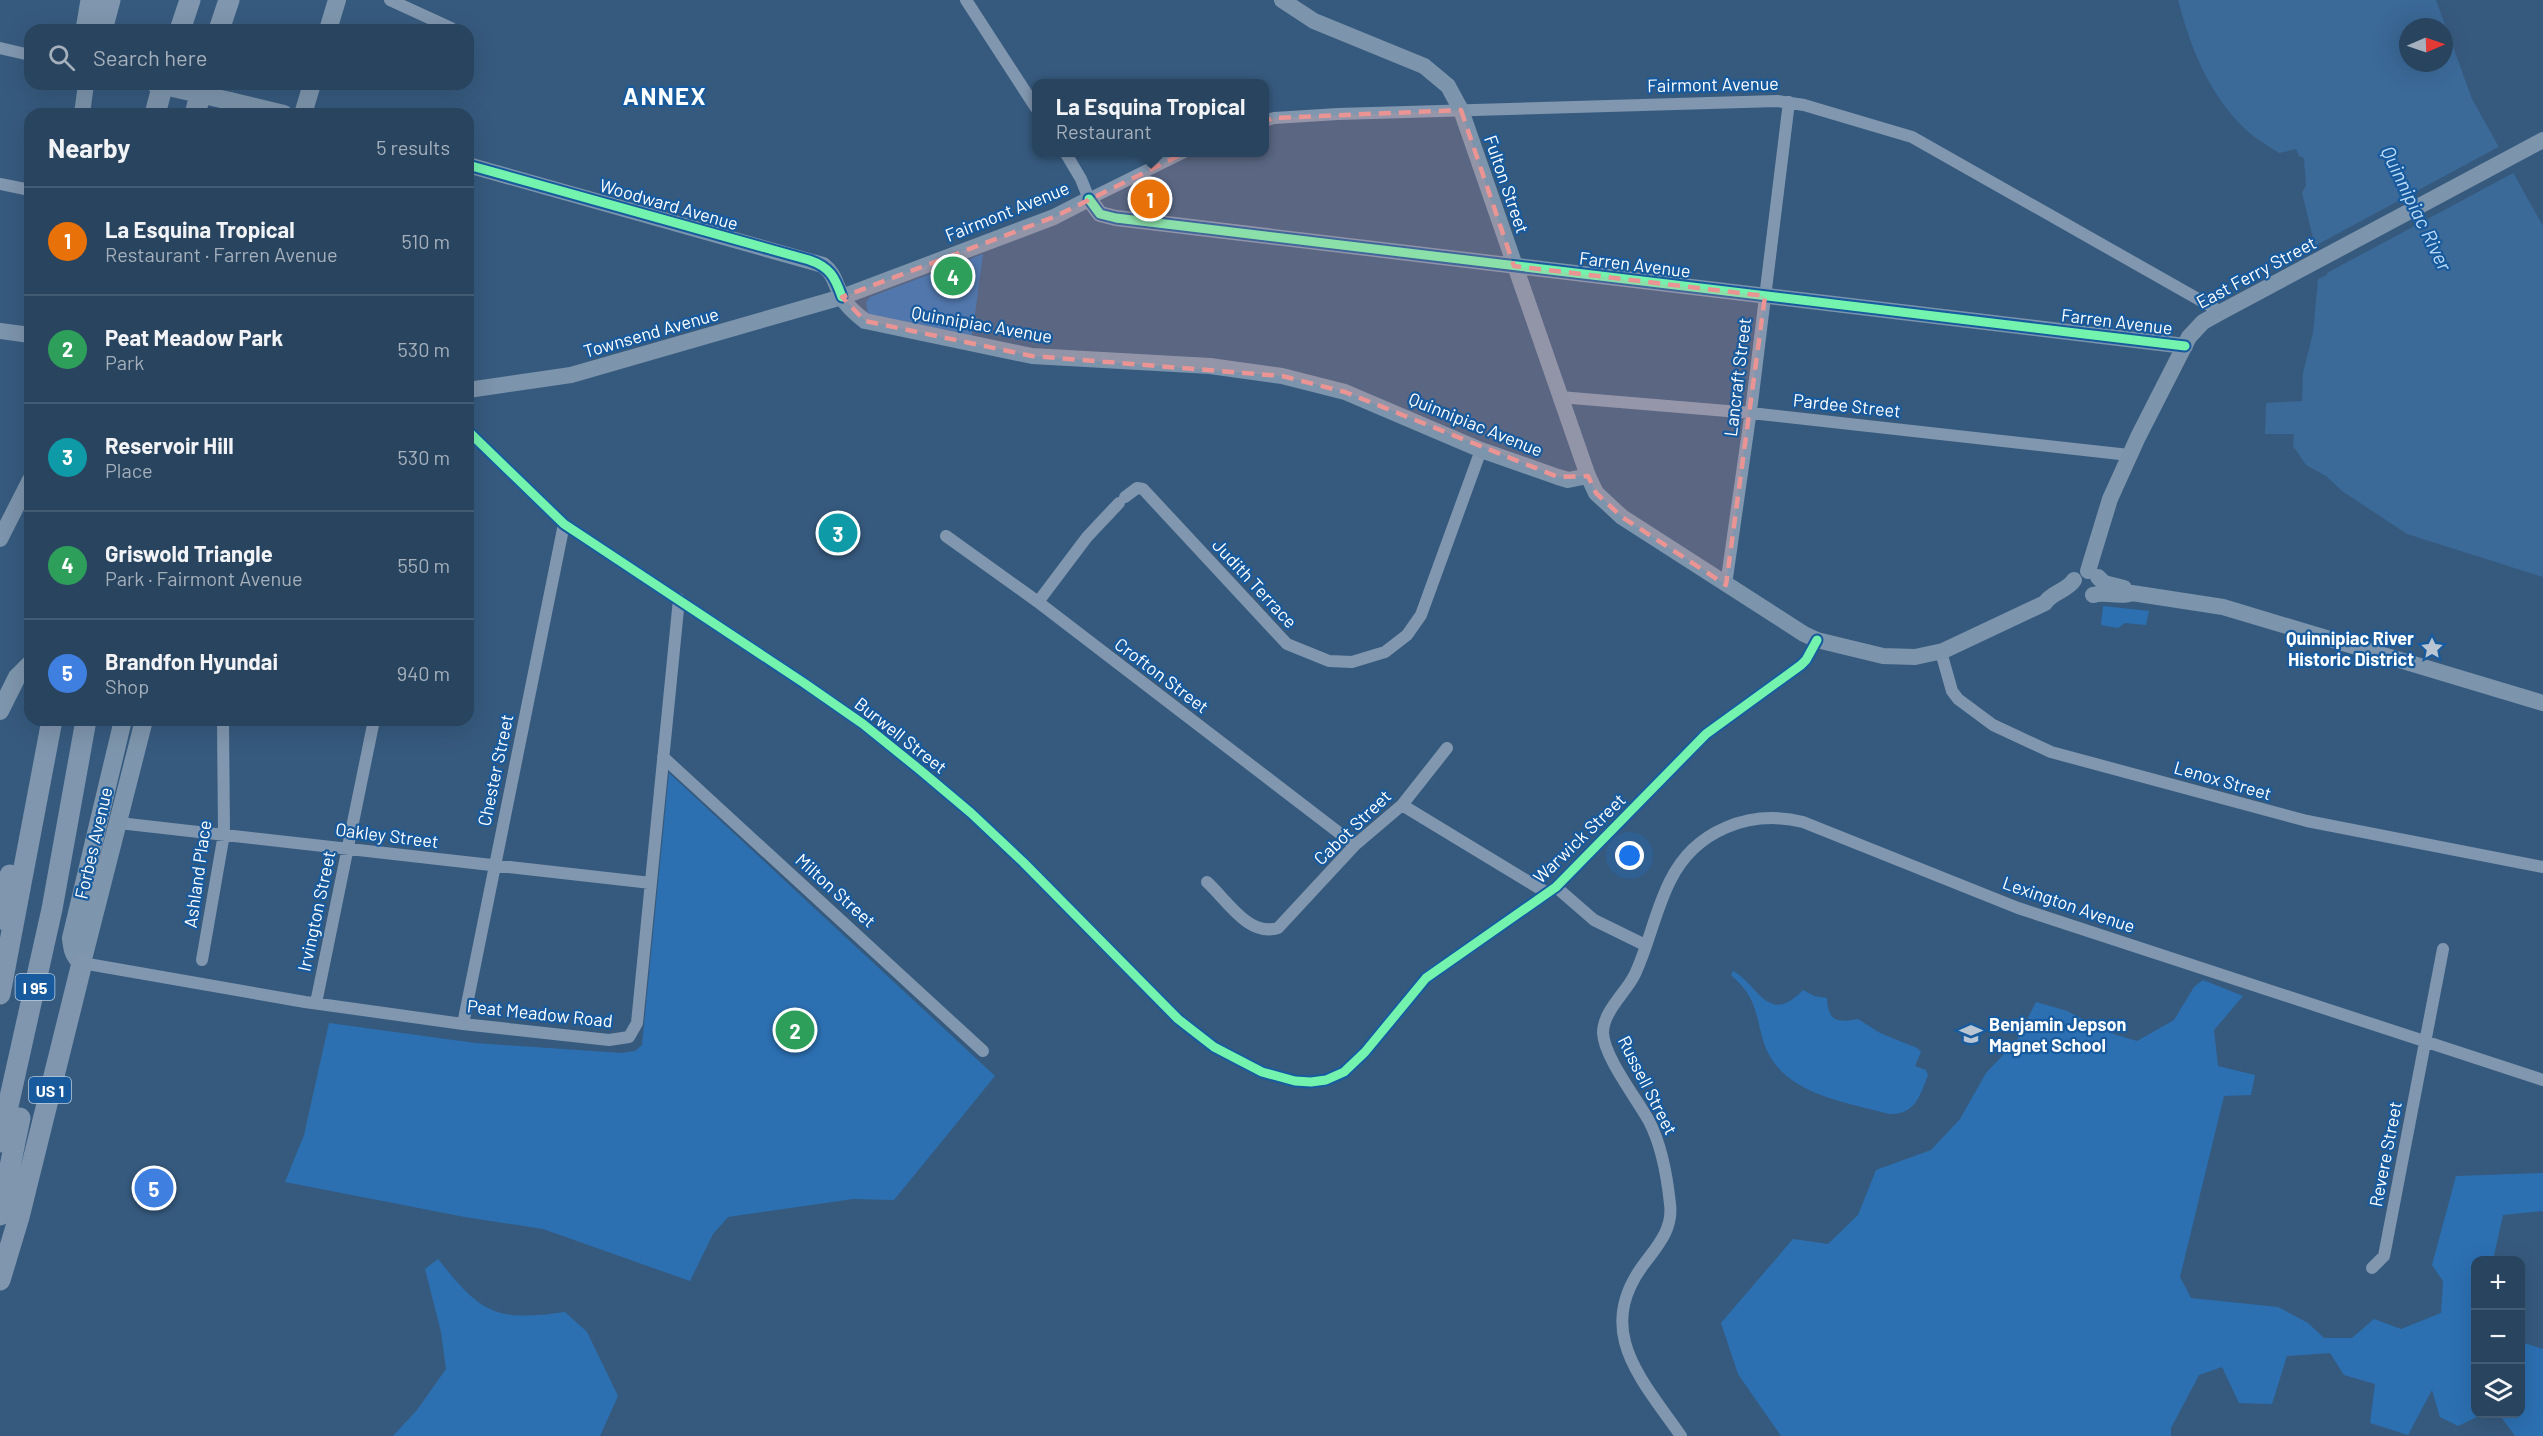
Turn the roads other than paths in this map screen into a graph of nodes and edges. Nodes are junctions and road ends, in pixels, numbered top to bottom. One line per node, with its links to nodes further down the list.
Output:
1 (91, 0): 9 (highway)
2 (110, 0): 10 (highway)
3 (190, 0): 11 (highway)
4 (229, 0): 12 (highway)
5 (337, 0): 13 (main road)
6 (390, 0): 14 (street)
7 (966, 0): 22 (street)
8 (1281, 0): 29 (main road, Fulton Street)
9 (87, 24)
10 (104, 24)
11 (182, 24)
12 (221, 24)
13 (330, 24)
14 (443, 24)
15 (0, 48): 16 (street)
16 (24, 54)
17 (85, 90): 24 (main road)
18 (161, 90): 25 (highway)
19 (181, 90): 27 (main road, bridge)
20 (201, 90): 26 (highway)
21 (310, 90): 28 (main road)
22 (1032, 102)
23 (1789, 102): 29 (street, Fairmont Avenue); 39 (street, Lancraft Street); 41 (street, Fairmont Avenue)
24 (83, 108)
25 (157, 108)
26 (197, 108)
27 (259, 108)
28 (305, 108)
29 (1461, 110): 30 (street, Fairmont Avenue); 38 (main road, Fulton Street)
30 (1269, 120)
31 (2543, 140): 41 (main road, East Ferry Street)
32 (1068, 157): 37 (street)
33 (1176, 157): 37 (street, Fairmont Avenue)
34 (474, 167): 40 (main road, Woodward Avenue)
35 (0, 184): 36 (street)
36 (24, 189)
37 (1089, 199): 38 (main road, Farren Avenue); 40 (main road, Fairmont Avenue)
38 (1514, 266): 39 (main road, Farren Avenue); 46 (main road, Fulton Street)
39 (1765, 296): 44 (main road, Farren Avenue); 47 (street, Lancraft Street)
40 (842, 297): 45 (main road, Townsend Avenue); 49 (main road, Quinnipiac Avenue)
41 (2221, 312): 44 (main road, East Ferry Street)
42 (0, 331): 43 (main road)
43 (24, 334)
44 (2185, 346): 50 (main road, East Ferry Street)
45 (474, 389)
46 (1560, 397): 47 (street, Pardee Street); 51 (main road, Fulton Street)
47 (1751, 413): 50 (street, Pardee Street); 57 (street, Lancraft Street)
48 (474, 437): 53 (street, Burwell Street)
49 (1482, 450): 51 (main road, Quinnipiac Avenue); 61 (street, Judith Terrace)
50 (2129, 454): 56 (main road, East Ferry Street)
51 (1588, 476): 57 (main road)
52 (24, 492): 55 (main road)
53 (564, 524): 60 (street, Burwell Street); 83 (street, Chester Street)
54 (946, 536): 61 (street, Crofton Street)
55 (0, 539)
56 (2087, 576): 58 (main road); 59 (main road, East Ferry Street); 59 (main road); 62 (main road)
57 (1726, 585): 63 (main road)
58 (2132, 593): 59 (main road); 66 (main road)
59 (2088, 596): 62 (main road)
60 (680, 599): 76 (street, Peat Meadow Road); 99 (street, Burwell Street)
61 (1038, 602): 81 (street, Crofton Street)
62 (2045, 603): 64 (main road)
63 (1817, 640): 64 (main road); 87 (street, Warwick Street)
64 (1941, 652): 84 (street, Lenox Street)
65 (24, 670): 67 (main road)
66 (2543, 703)
67 (0, 711)
68 (48, 726): 88 (highway)
69 (49, 726): 93 (highway, I 95)
70 (85, 726): 79 (highway, I 95)
71 (122, 726): 92 (main road, Forbes Avenue)
72 (143, 726): 78 (main road, Forbes Avenue / US 1)
73 (223, 726): 80 (street, Ashland Place)
74 (373, 726): 82 (street, Irvington Street)
75 (1447, 748): 77 (street, Cabot Street)
76 (663, 757): 86 (street, Peat Meadow Road); 97 (street, Milton Street)
77 (1402, 805): 81 (street, Cabot Street); 87 (street)
78 (119, 822): 80 (street, Oakley Street); 92 (main road, Forbes Avenue / US 1)
79 (66, 832): 100 (highway, I 95); 101 (highway)
80 (224, 834): 82 (street, Oakley Street); 91 (street, Ashland Place)
81 (1355, 845): 85 (street, Cabot Street)
82 (348, 849): 83 (street, Oakley Street); 94 (street, Irvington Street)
83 (494, 866): 86 (street, Oakley Street); 95 (street, Chester Street)
84 (2543, 867)
85 (1207, 882)
86 (651, 883): 95 (street, Peat Meadow Road)
87 (1551, 890): 89 (street); 99 (street, Warwick Street)
88 (0, 919)
89 (1646, 945): 96 (street, Lexington Avenue); 104 (street, Russell Street)
90 (2443, 949): 96 (street, Revere Street)
91 (202, 960)
92 (82, 963): 94 (street, Peat Meadow Road); 101 (highway, Forbes Avenue / US 1)
93 (0, 994)
94 (316, 1003): 95 (street, Peat Meadow Road)
95 (464, 1024)
96 (2426, 1042): 98 (street, Lexington Avenue); 102 (street, Revere Street)
97 (983, 1051)
98 (2543, 1080)
99 (1295, 1081)
100 (0, 1142)
101 (9, 1216): 103 (highway, US 1)
102 (2372, 1268)
103 (0, 1280)
104 (1681, 1436)

